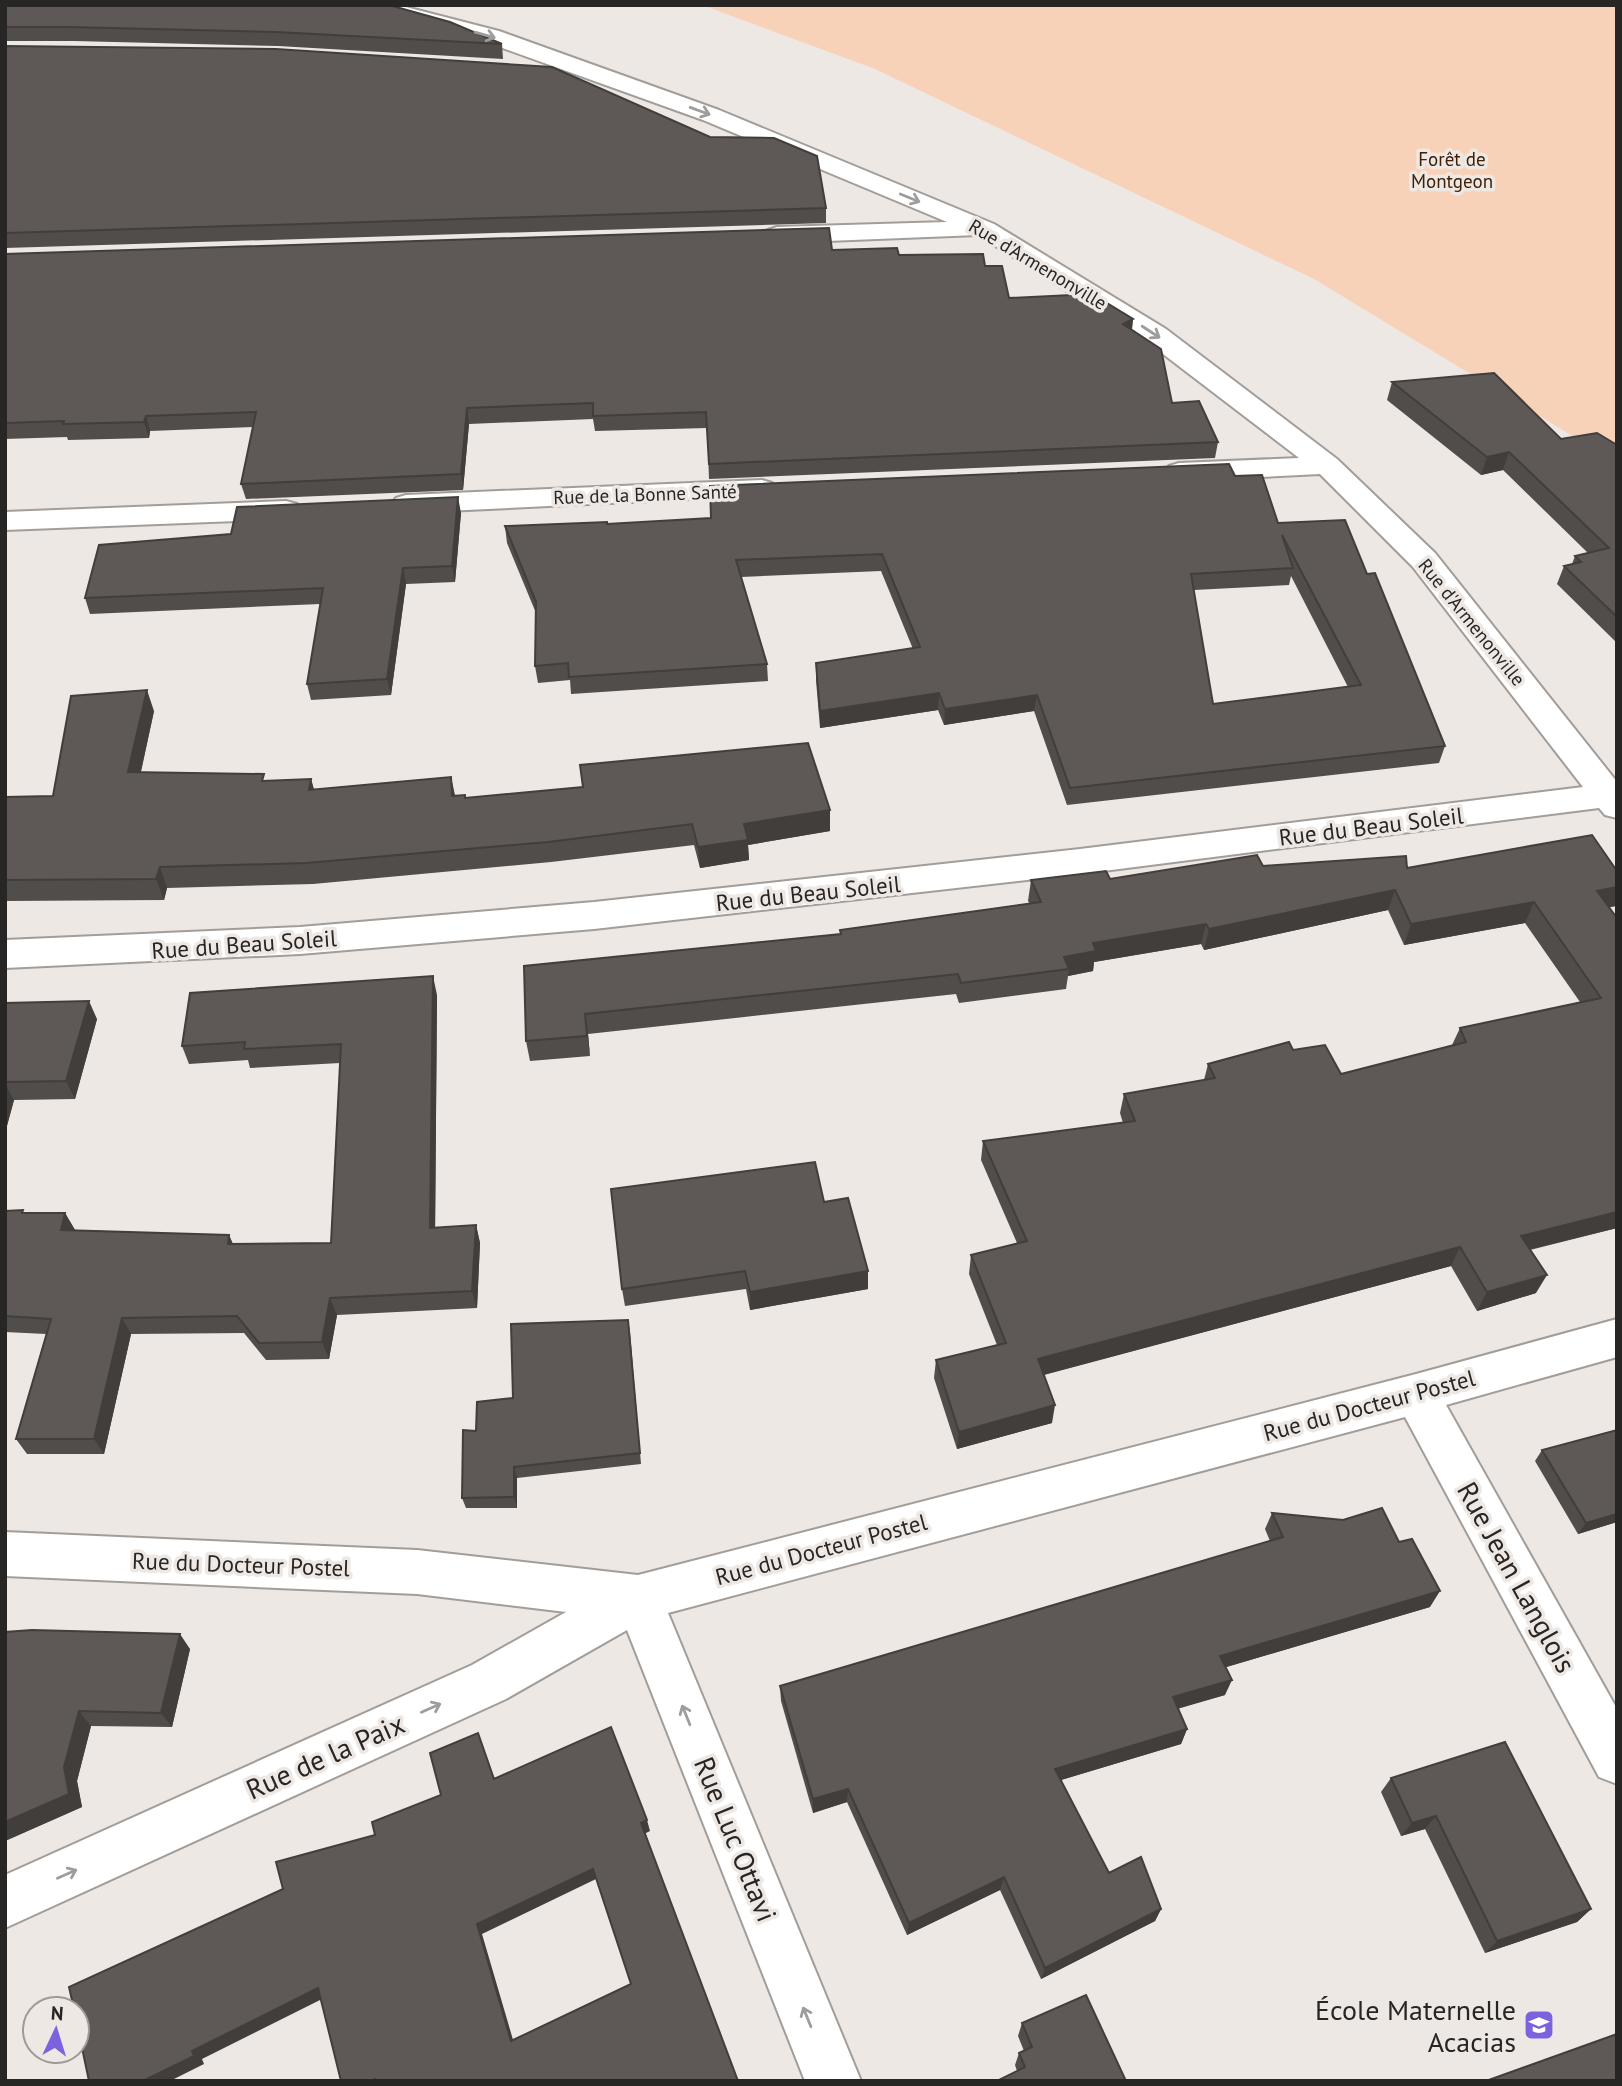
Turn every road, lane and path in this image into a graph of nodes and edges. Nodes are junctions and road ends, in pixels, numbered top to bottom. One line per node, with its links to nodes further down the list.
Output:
1 (372, 5): 3 (street, Rue d'Armenonville, one-way to 3)
2 (517, 69): 3 (street)
3 (606, 77): 4 (street, Rue d'Armenonville, one-way to 4)
4 (985, 229): 5 (street); 6 (street, Rue d'Armenonville, one-way to 6)
5 (754, 236)
6 (1327, 465): 7 (street); 12 (street, Rue d'Armenonville)
7 (1148, 473)
8 (786, 488): 9 (street, Rue de la Bonne Santé)
9 (382, 506)
10 (312, 508): 11 (street)
11 (5, 522)
12 (1612, 800): 13 (street, Rue du Beau Soleil)
13 (5, 954)
14 (1617, 1338): 15 (street, Rue du Docteur Postel)
15 (1416, 1394): 17 (street, Rue du Docteur Postel); 18 (street, Rue Jean Langlois)
16 (5, 1554): 17 (street, Rue du Docteur Postel)
17 (639, 1598): 19 (street, Rue de la Paix, one-way to 17); 20 (street, Rue Luc Ottavi, one-way to 17)
18 (1617, 1759)
19 (5, 1902)
20 (833, 2081)

